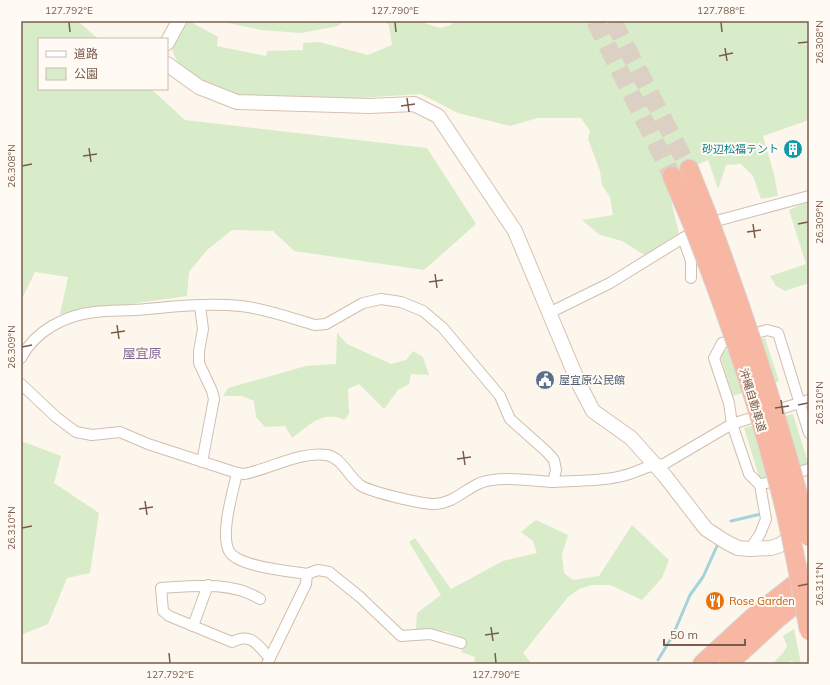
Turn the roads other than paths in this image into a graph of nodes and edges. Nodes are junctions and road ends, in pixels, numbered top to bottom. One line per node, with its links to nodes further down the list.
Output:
1 (179, 21): 2 (street)
2 (168, 41)
3 (168, 65): 11 (street)
4 (689, 169): 7 (highway, 沖縄自動車道)
5 (672, 176): 7 (highway, 沖縄自動車道)
6 (809, 196): 8 (street)
7 (700, 218): 24 (highway, 沖縄自動車道, bridge); 32 (highway, 沖縄自動車道, bridge)
8 (683, 238): 9 (street); 11 (street)
9 (691, 278)
10 (200, 306): 12 (street); 17 (street); 21 (street)
11 (549, 313): 18 (street)
12 (21, 358)
13 (21, 384): 17 (street)
14 (805, 402): 15 (street); 15 (street); 16 (street)
15 (732, 424): 18 (street); 22 (street)
16 (809, 433)
17 (202, 462): 20 (street)
18 (654, 464): 21 (street); 25 (street)
19 (809, 469): 22 (street)
20 (237, 473): 21 (street); 27 (street)
21 (553, 482)
22 (760, 485): 25 (street)
23 (809, 522): 25 (street)
24 (809, 537)
25 (750, 549)
26 (809, 573): 35 (highway)
27 (307, 574): 33 (street); 34 (street)
28 (208, 585): 30 (street); 31 (street); 31 (street)
29 (809, 593): 36 (highway)
30 (260, 599)
31 (192, 626): 34 (street)
32 (809, 632)
33 (461, 643)
34 (268, 661)
35 (702, 664)
36 (728, 664)

